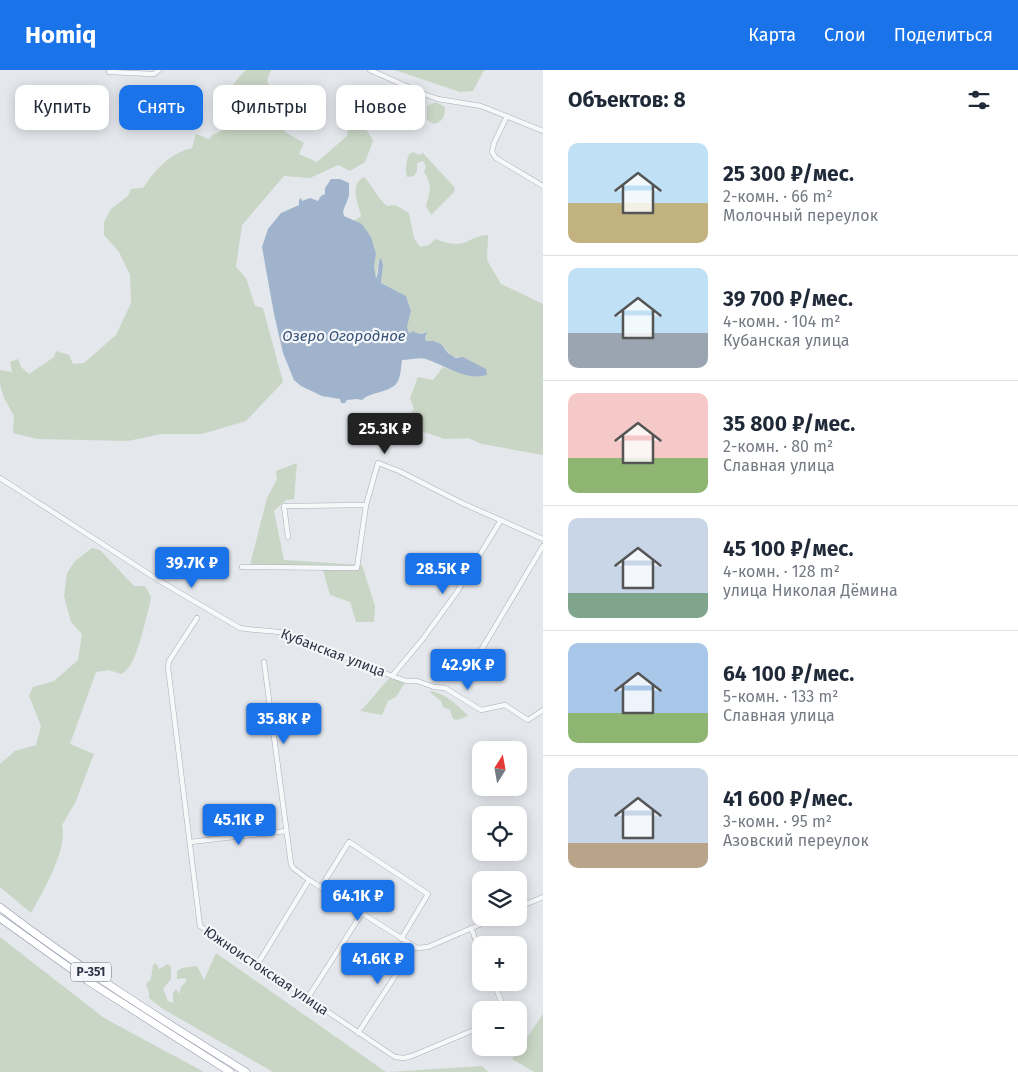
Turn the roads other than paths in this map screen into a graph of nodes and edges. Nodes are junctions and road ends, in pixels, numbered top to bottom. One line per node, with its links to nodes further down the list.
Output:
1 (159, 70): 3 (street)
2 (370, 70): 4 (street)
3 (109, 72)
4 (507, 116): 5 (street); 6 (street)
5 (543, 131)
6 (543, 186)
7 (0, 478): 17 (street, Кубанская улица)
8 (366, 506): 9 (street); 10 (street); 13 (street)
9 (501, 520): 11 (street); 17 (street)
10 (288, 537)
11 (543, 539)
12 (543, 546): 16 (street)
13 (242, 567)
14 (197, 618): 20 (street, Южноистокская улица)
15 (264, 662): 19 (street)
16 (473, 664)
17 (392, 676): 18 (street, Кубанская улица)
18 (543, 710)
19 (286, 831): 20 (street); 21 (street)
20 (190, 842): 33 (street, Южноистокская улица)
21 (309, 880): 22 (street); 33 (street)
22 (321, 887): 26 (street); 31 (street)
23 (543, 897): 24 (street)
24 (527, 904)
25 (0, 907): 38 (highway, Р-351)
26 (362, 913): 31 (street); 34 (street)
27 (0, 918): 37 (highway, Р-351)
28 (476, 926): 29 (street)
29 (471, 928): 30 (street); 32 (street)
30 (474, 936)
31 (401, 938): 32 (street)
32 (414, 947): 36 (street)
33 (257, 965): 34 (street, Южноистокская улица)
34 (307, 999): 36 (street, Южноистокская улица)
35 (472, 1030): 36 (street, Южноистокская улица)
36 (358, 1033)
37 (230, 1072)
38 (246, 1072)

